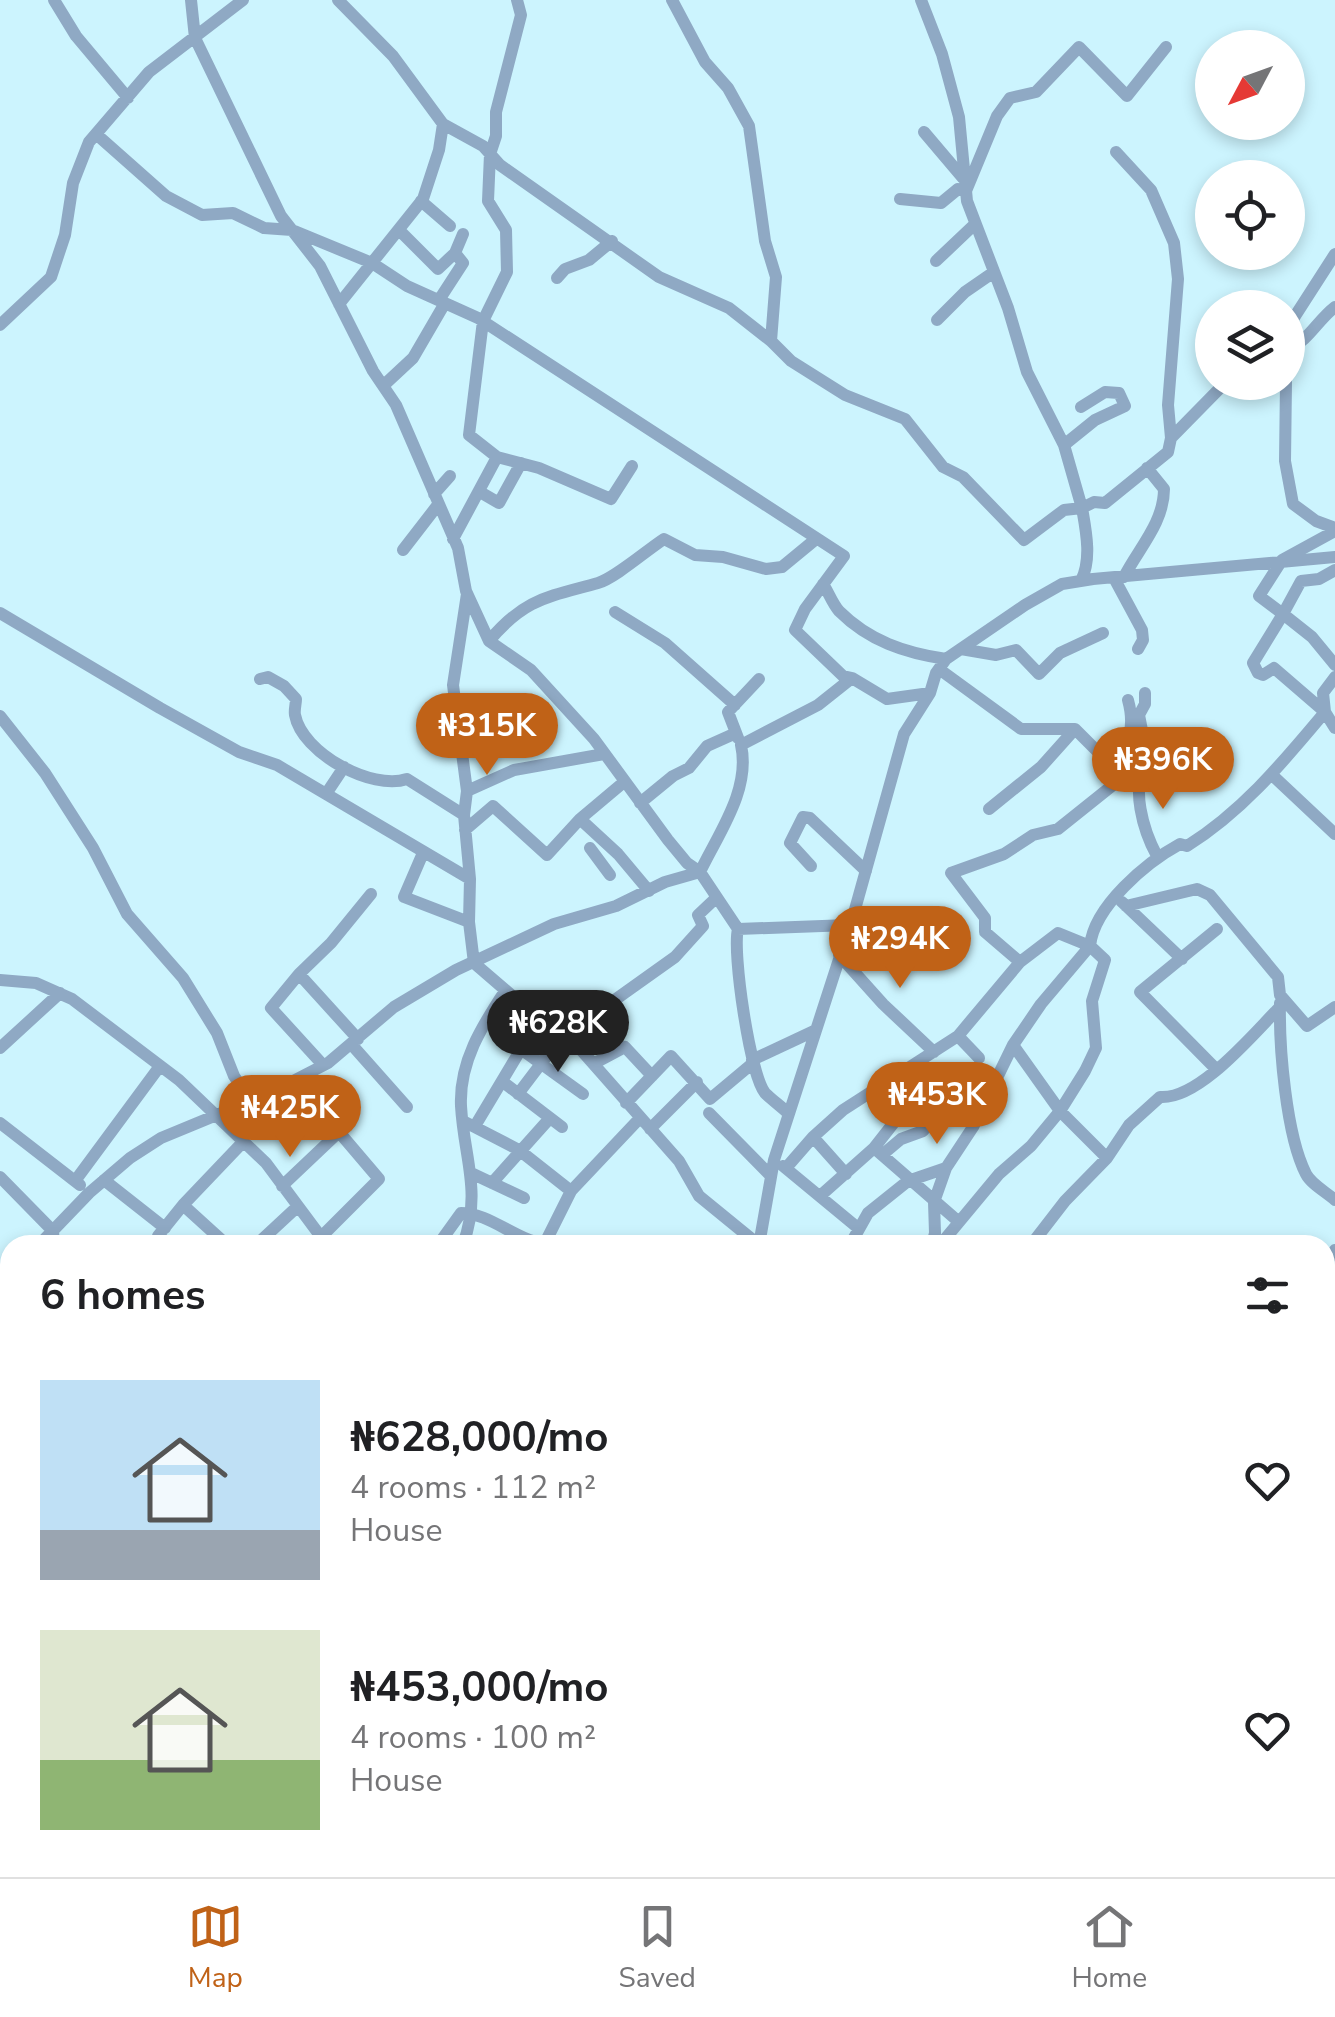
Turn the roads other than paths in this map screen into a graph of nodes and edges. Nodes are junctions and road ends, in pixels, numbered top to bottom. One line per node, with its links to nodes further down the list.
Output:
1 (54, 0): 10 (street)
2 (192, 0): 8 (street)
3 (243, 0): 8 (street)
4 (338, 0): 11 (street)
5 (516, 0): 15 (street)
6 (672, 0): 38 (street)
7 (921, 0): 16 (street)
8 (196, 38): 10 (street); 20 (street)
9 (1166, 48): 16 (street)
10 (128, 98): 13 (street)
11 (443, 124): 15 (street); 18 (street)
12 (924, 132): 16 (street)
13 (96, 134): 20 (street); 36 (street)
14 (1116, 152): 43 (street)
15 (490, 154): 22 (street); 35 (street)
16 (965, 186): 17 (street); 19 (street)
17 (900, 199)
18 (421, 201): 21 (street); 23 (street)
19 (975, 224): 25 (street); 27 (street)
20 (292, 230): 26 (street); 32 (street)
21 (399, 230): 23 (street); 26 (street)
22 (612, 241): 28 (street); 38 (street)
23 (455, 253): 30 (street)
24 (1335, 254): 29 (street)
25 (936, 261)
26 (372, 263): 30 (street); 32 (street)
27 (994, 272): 34 (street); 44 (street)
28 (558, 278)
29 (1313, 291): 31 (street); 33 (street)
30 (442, 302): 35 (street); 39 (street)
31 (1305, 303)
32 (339, 304): 39 (street)
33 (1334, 308): 37 (street)
34 (936, 320)
35 (483, 321): 45 (street); 54 (street)
36 (0, 325)
37 (1305, 338)
38 (771, 341): 52 (street)
39 (384, 385): 51 (street)
40 (1208, 400): 43 (street)
41 (1286, 400): 53 (street)
42 (1081, 407): 44 (street)
43 (1171, 438): 48 (street)
44 (1064, 445): 52 (street)
45 (497, 457): 46 (street); 50 (street)
46 (522, 463): 47 (street); 50 (street)
47 (632, 466)
48 (1147, 468): 52 (street); 60 (street)
49 (450, 476): 51 (street)
50 (480, 492): 55 (street)
51 (436, 500): 55 (street); 56 (street)
52 (1082, 508): 61 (street)
53 (1335, 530): 58 (street)
54 (816, 539): 62 (street); 68 (street)
55 (454, 540): 63 (street)
56 (403, 550)
57 (1335, 557): 58 (street)
58 (1282, 560): 60 (street); 66 (street)
59 (1335, 570): 66 (street)
60 (1119, 578): 61 (street); 70 (street)
61 (1081, 581): 69 (street)
62 (823, 584): 71 (street); 74 (street)
63 (467, 593): 68 (street); 94 (street)
64 (615, 612): 80 (street)
65 (0, 613): 95 (street)
66 (1283, 614): 72 (street); 81 (street)
67 (1103, 633): 69 (street)
68 (490, 640): 88 (street)
69 (961, 649): 71 (street)
70 (1138, 649)
71 (943, 664): 77 (street); 84 (street)
72 (1335, 665)
73 (1335, 677): 81 (street)
74 (852, 678): 77 (street); 86 (street)
75 (760, 679): 80 (street)
76 (260, 680): 91 (street)
77 (930, 693): 107 (street)
78 (1144, 693): 83 (street)
79 (1128, 700): 83 (street)
80 (735, 705): 86 (street)
81 (1330, 711): 85 (street); 92 (street)
82 (0, 716): 154 (street)
83 (1137, 719): 89 (street); 90 (street)
84 (1076, 729): 90 (street); 97 (street)
85 (1334, 729)
86 (738, 739): 96 (street); 108 (street)
87 (1198, 746): 89 (street)
88 (604, 754): 93 (street); 94 (street)
89 (1146, 761): 90 (street); 105 (street); 122 (street)
90 (1108, 762)
91 (344, 767): 95 (street); 98 (street)
92 (1272, 774): 101 (street); 105 (street)
93 (624, 782): 96 (street); 99 (street)
94 (468, 791): 98 (street)
95 (326, 794): 103 (street)
96 (640, 802): 108 (street)
97 (989, 809)
98 (464, 815): 100 (street)
99 (580, 819): 100 (street); 104 (street)
100 (465, 830): 109 (street)
101 (1335, 834)
102 (590, 848): 104 (street)
103 (423, 853): 109 (street); 115 (street)
104 (618, 854): 110 (street)
105 (1157, 856): 112 (street)
106 (812, 866): 107 (street)
107 (866, 871): 116 (street)
108 (700, 872): 110 (street); 113 (street)
109 (470, 879): 115 (street)
110 (649, 891): 123 (street)
111 (371, 894): 124 (street)
112 (1116, 896): 114 (street); 119 (street)
113 (716, 898): 117 (street); 132 (street)
114 (1126, 906): 121 (street); 128 (street)
115 (468, 922): 123 (street)
116 (850, 925): 117 (street); 120 (street)
117 (738, 928): 140 (street)
118 (1217, 929): 121 (street)
119 (1090, 946): 122 (street); 135 (street); 157 (street)
120 (840, 955): 131 (street); 138 (street)
121 (1182, 958): 146 (street)
122 (1020, 962): 133 (street)
123 (474, 963): 126 (street); 134 (street)
124 (299, 974): 134 (street); 144 (street)
125 (0, 980): 127 (street)
126 (505, 991): 130 (street); 163 (street)
127 (60, 993): 136 (street); 145 (street)
128 (1280, 1001): 129 (street); 146 (street); 188 (street)
129 (1335, 1007)
130 (538, 1019): 132 (street); 137 (street)
131 (814, 1031): 140 (street); 160 (street)
132 (566, 1033): 142 (street); 143 (street)
133 (958, 1036): 138 (street); 139 (street)
134 (355, 1042): 144 (street); 156 (street)
135 (1013, 1045): 157 (street); 166 (street)
136 (0, 1048)
137 (522, 1050): 142 (street); 148 (street)
138 (934, 1052): 141 (street)
139 (979, 1058)
140 (753, 1061): 149 (street); 160 (street)
141 (920, 1061): 150 (street); 153 (street)
142 (540, 1063): 151 (street); 152 (street)
143 (595, 1063): 147 (street); 155 (street)
144 (323, 1065): 154 (street)
145 (160, 1066): 159 (street); 180 (street)
146 (1216, 1069): 172 (street)
147 (652, 1076): 149 (street); 155 (street)
148 (503, 1082): 151 (street); 163 (street)
149 (697, 1082): 164 (street)
150 (885, 1082): 168 (street); 171 (street)
151 (518, 1094): 161 (street)
152 (583, 1094)
153 (952, 1096): 166 (street); 171 (street)
154 (251, 1102): 159 (street); 167 (street)
155 (626, 1103): 164 (street)
156 (407, 1107)
157 (1060, 1111): 172 (street); 193 (street)
158 (709, 1113): 177 (street)
159 (215, 1114): 169 (street); 179 (street)
160 (789, 1114): 173 (street)
161 (550, 1118): 165 (street); 170 (street)
162 (0, 1123): 180 (street)
163 (469, 1124): 170 (street); 175 (street)
164 (645, 1124): 184 (street); 196 (street)
165 (562, 1127)
166 (974, 1127): 174 (street)
167 (277, 1129)
168 (813, 1137): 173 (street); 176 (street)
169 (244, 1141): 183 (street); 190 (street)
170 (519, 1150): 182 (street); 184 (street)
171 (878, 1152): 176 (street); 181 (street)
172 (1107, 1158): 214 (street)
173 (780, 1164): 177 (street); 186 (street)
174 (946, 1168): 181 (street); 189 (street)
175 (471, 1174): 182 (street); 192 (street)
176 (846, 1174): 186 (street)
177 (771, 1176): 210 (street)
178 (0, 1177): 197 (street)
179 (104, 1180): 185 (street); 194 (street)
180 (76, 1181): 185 (street)
181 (908, 1181): 189 (street); 195 (street)
182 (492, 1183): 187 (street)
183 (282, 1186): 191 (street); 203 (street)
184 (571, 1191): 207 (street)
185 (89, 1193): 198 (street)
186 (820, 1196): 195 (street)
187 (524, 1198)
188 (1335, 1200)
189 (934, 1202): 193 (street); 212 (street)
190 (183, 1204): 194 (street); 200 (street)
191 (296, 1208): 201 (street); 202 (street)
192 (471, 1213): 204 (street); 205 (street); 206 (street)
193 (959, 1222): 213 (street)
194 (165, 1228): 199 (street)
195 (858, 1228): 211 (street)
196 (740, 1232): 208 (street); 209 (street)
197 (51, 1235)
198 (56, 1235)
199 (159, 1235)
200 (216, 1235)
201 (267, 1235)
202 (317, 1235)
203 (329, 1235)
204 (445, 1235)
205 (466, 1235)
206 (515, 1235)
207 (549, 1235)
208 (737, 1235)
209 (744, 1235)
210 (761, 1235)
211 (855, 1235)
212 (936, 1235)
213 (946, 1235)
214 (1042, 1235)

